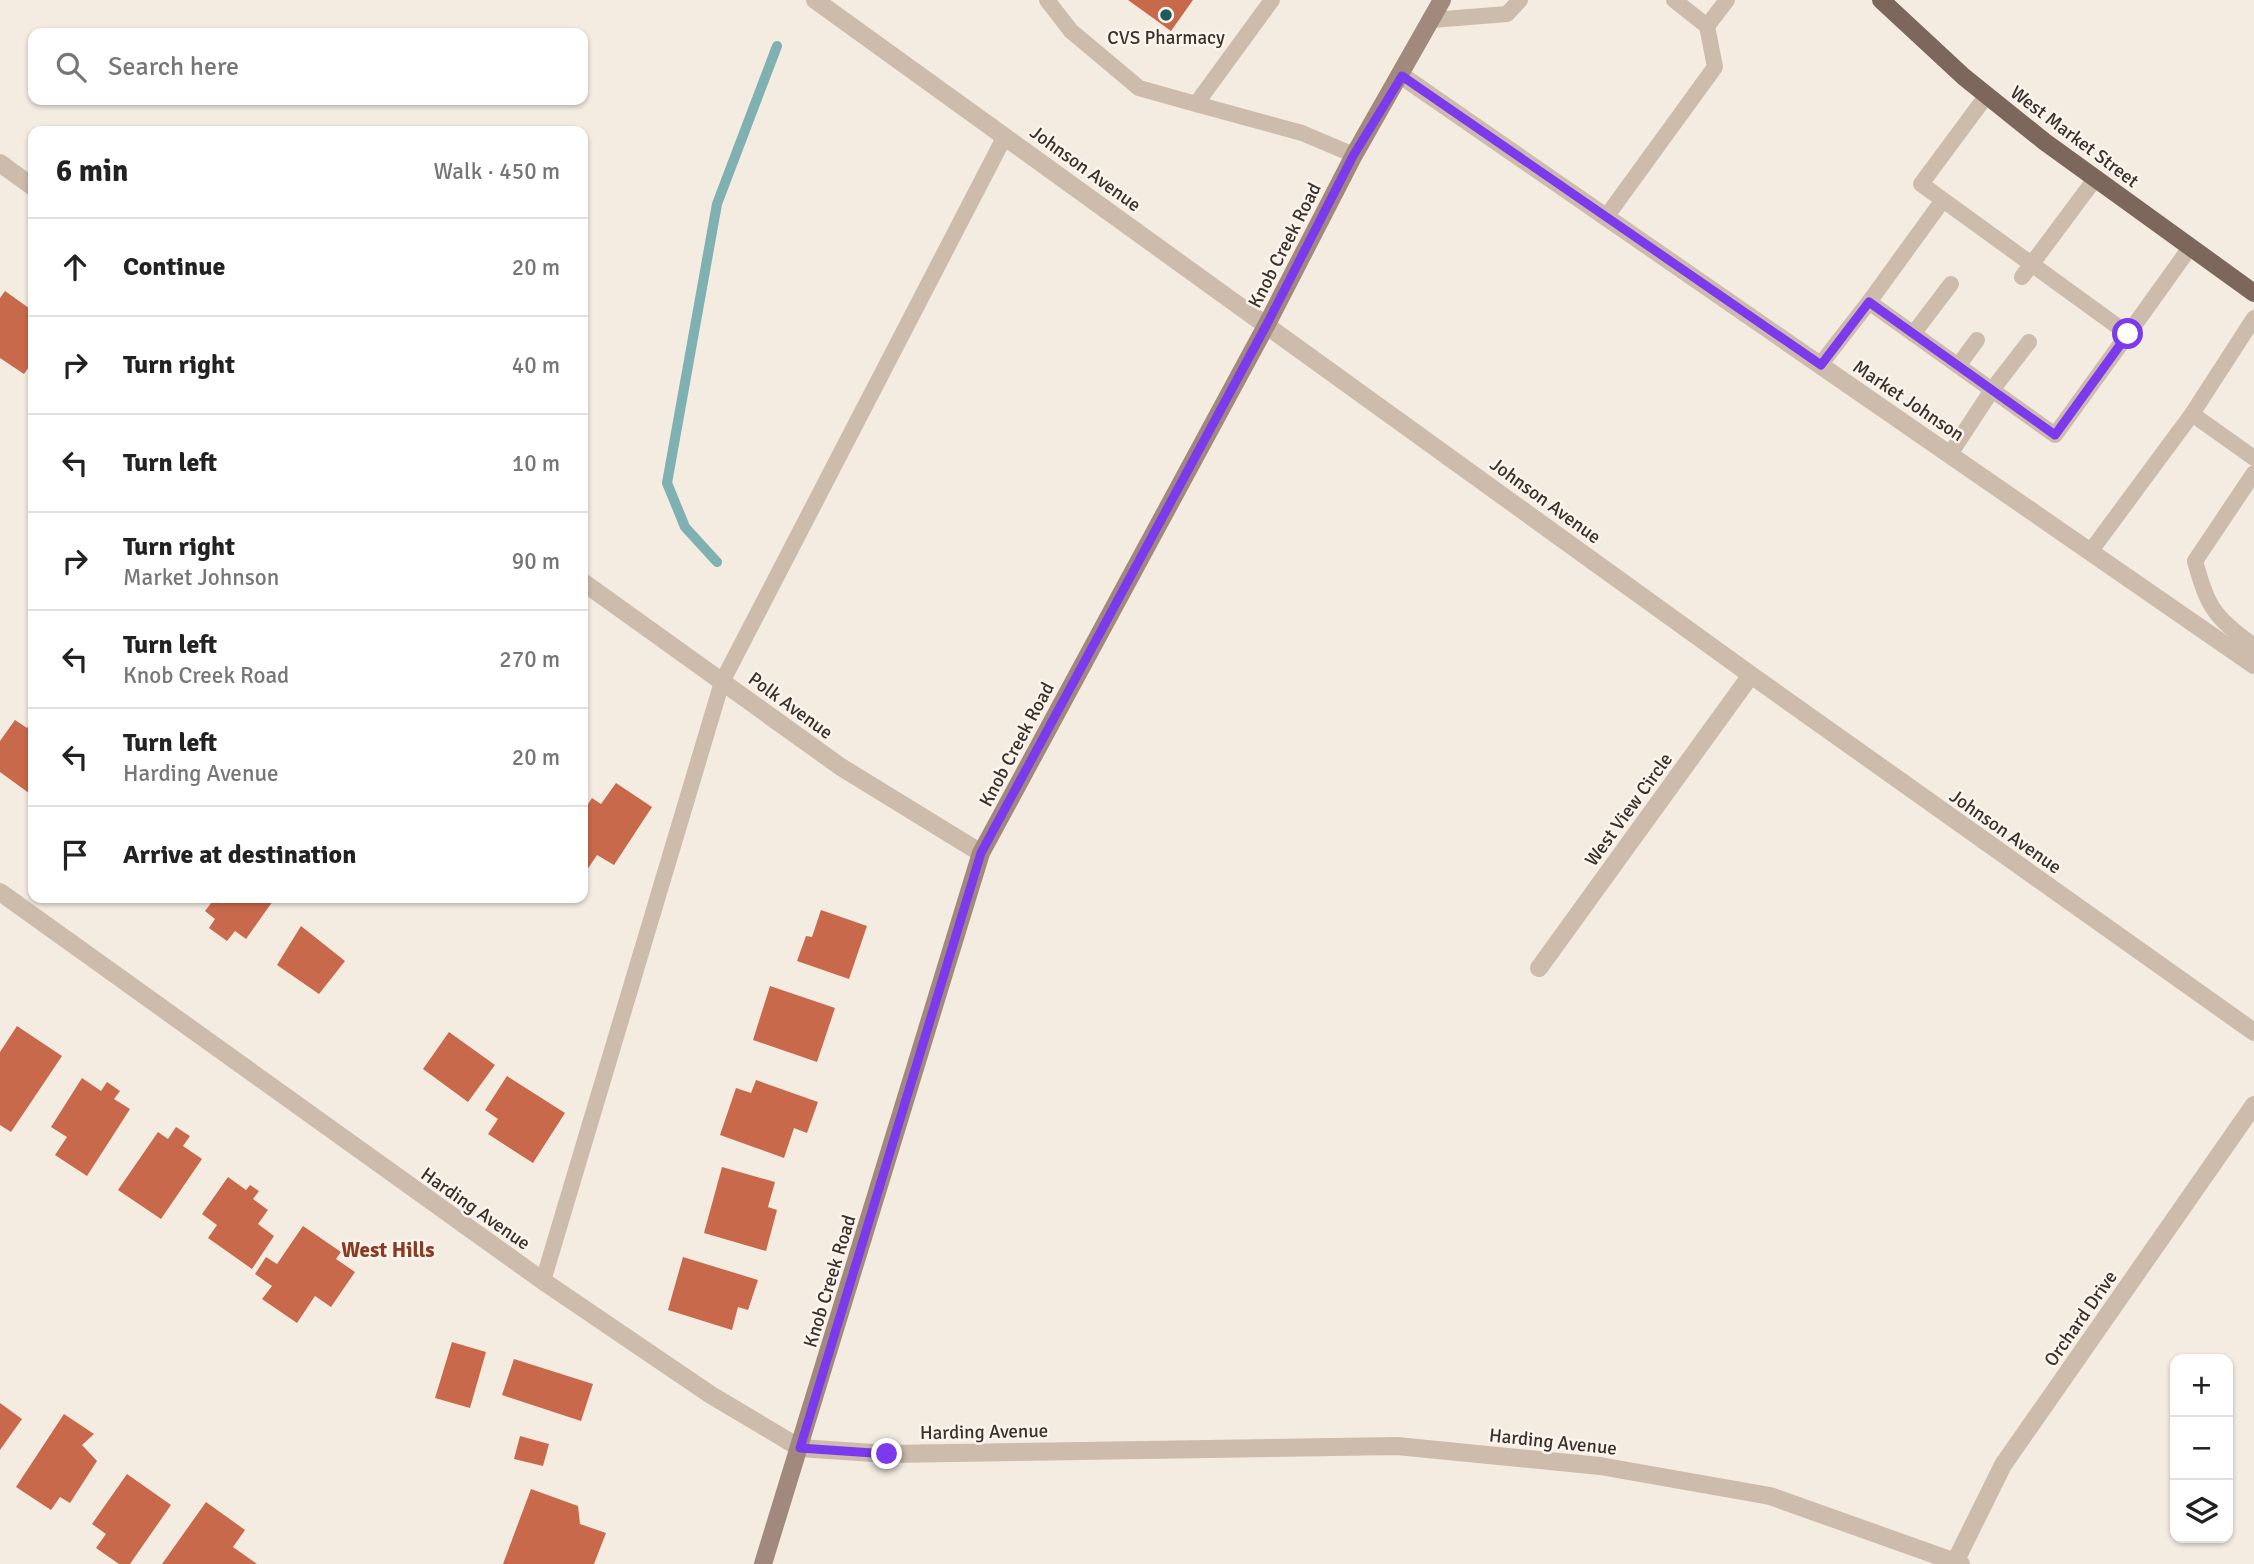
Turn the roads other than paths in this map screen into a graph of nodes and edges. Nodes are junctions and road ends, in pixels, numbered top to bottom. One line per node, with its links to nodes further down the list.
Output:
1 (814, 0): 14 (street, Johnson Avenue)
2 (1047, 0): 13 (lane)
3 (1272, 0): 13 (lane)
4 (1442, 0): 9 (main road, Knob Creek Road)
5 (1520, 0): 9 (lane)
6 (1674, 0): 10 (lane)
7 (1727, 0): 10 (lane)
8 (1881, 0): 12 (main road, West Market Street)
9 (1432, 20): 11 (main road, Knob Creek Road)
10 (1707, 26): 20 (lane)
11 (1402, 76): 15 (main road, Knob Creek Road); 20 (street, Market Johnson)
12 (1987, 95): 17 (main road, West Market Street); 19 (lane)
13 (1196, 104): 15 (lane)
14 (1005, 136): 29 (street, Johnson Avenue); 46 (lane)
15 (1353, 156): 29 (main road, Knob Creek Road)
16 (0, 163): 18 (street)
17 (2095, 179): 21 (main road, West Market Street); 22 (lane)
18 (28, 183)
19 (1943, 200): 22 (lane); 26 (lane)
20 (1606, 218): 34 (street, Market Johnson)
21 (2189, 249): 25 (main road, West Market Street); 31 (lane)
22 (2027, 271): 24 (lane)
23 (1951, 284): 30 (lane)
24 (2068, 292): 27 (lane); 31 (lane)
25 (2254, 293)
26 (1869, 302): 30 (lane); 34 (lane)
27 (2057, 306)
28 (2254, 318): 37 (lane)
29 (1267, 324): 45 (street, Johnson Avenue); 47 (main road, Knob Creek Road)
30 (1913, 334): 35 (lane)
31 (2128, 334): 36 (lane)
32 (1977, 340): 35 (lane)
33 (2029, 342): 36 (lane)
34 (1821, 365): 38 (street, Market Johnson)
35 (1958, 366): 36 (lane)
36 (1992, 390): 38 (lane)
37 (2192, 414): 39 (lane); 41 (lane)
38 (1950, 454): 41 (street, Market Johnson)
39 (2254, 458)
40 (2254, 473): 43 (lane)
41 (2090, 552): 44 (street, Market Johnson)
42 (588, 586): 46 (street, Polk Avenue)
43 (2254, 646)
44 (2254, 665)
45 (1751, 675): 49 (street, West View Circle); 50 (street, Johnson Avenue)
46 (722, 682): 47 (street, Polk Avenue); 52 (lane)
47 (981, 853): 53 (main road, Knob Creek Road)
48 (0, 892): 52 (street, Harding Avenue)
49 (1539, 968)
50 (2254, 1032)
51 (2254, 1105): 54 (street, Orchard Drive)
52 (543, 1281): 53 (street, Harding Avenue)
53 (800, 1448): 54 (street, Harding Avenue); 55 (main road, Knob Creek Road)
54 (1957, 1563)
55 (763, 1564)

